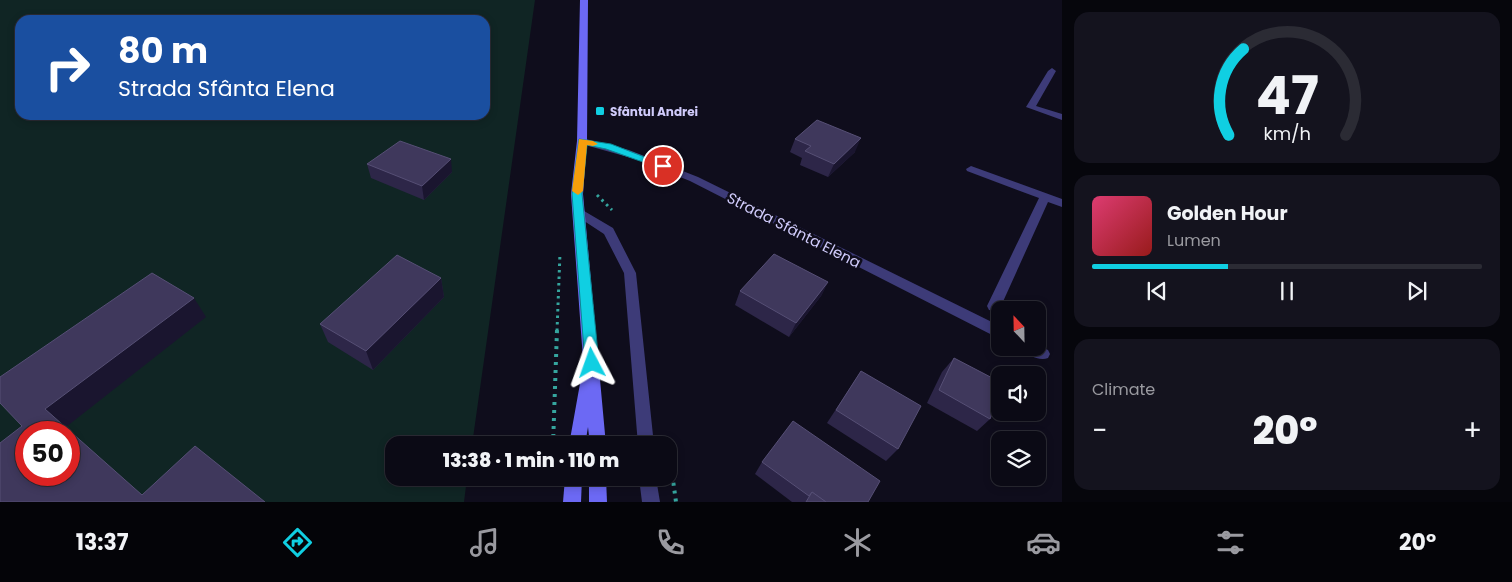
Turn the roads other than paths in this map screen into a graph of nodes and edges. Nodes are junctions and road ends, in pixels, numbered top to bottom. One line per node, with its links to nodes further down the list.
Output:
1 (584, 0): 4 (main road)
2 (1052, 71): 3 (street)
3 (1062, 116)
4 (582, 141): 8 (main road); 10 (street, Strada Sfânta Elena)
5 (971, 170): 6 (street)
6 (1045, 197): 7 (street); 9 (street)
7 (1062, 203)
8 (578, 212): 11 (main road); 14 (street)
9 (996, 301)
10 (991, 328)
11 (592, 363): 12 (main road); 13 (main road)
12 (578, 436)
13 (597, 436)
14 (645, 436)
15 (573, 486): 18 (main road)
16 (598, 486): 19 (main road)
17 (649, 486): 20 (street)
18 (572, 502)
19 (598, 502)
20 (651, 502)

